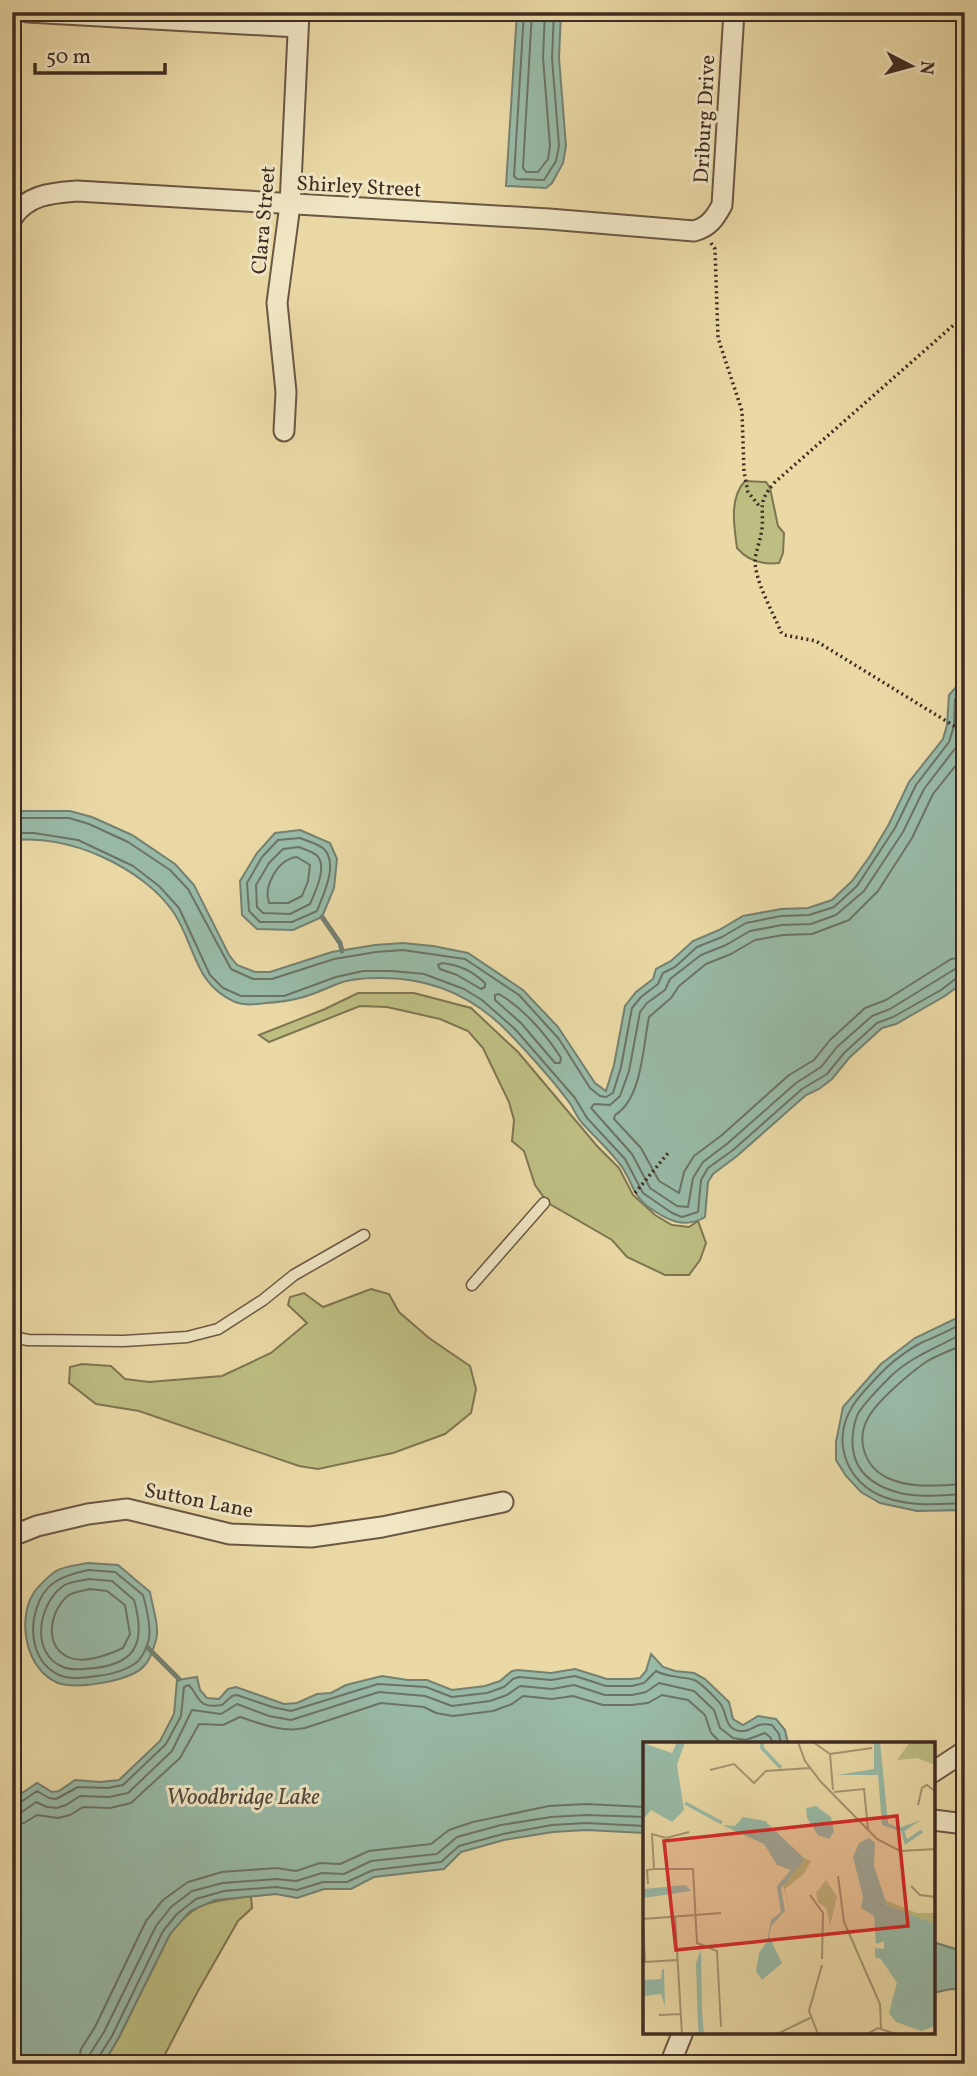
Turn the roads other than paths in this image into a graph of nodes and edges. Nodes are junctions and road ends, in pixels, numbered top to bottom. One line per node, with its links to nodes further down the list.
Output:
1 (28, 12): 3 (street)
2 (734, 12): 6 (street, Driburg Drive)
3 (298, 20): 4 (street, Clara Street)
4 (289, 205): 5 (street, Shirley Street); 6 (street, Shirley Street); 7 (street, Clara Street)
5 (12, 218)
6 (705, 227)
7 (284, 431)
8 (544, 1202): 10 (lane)
9 (364, 1235): 11 (lane)
10 (472, 1285)
11 (12, 1337)
12 (503, 1502): 13 (street, Sutton Lane)
13 (12, 1536)
14 (965, 1751): 15 (street)
15 (935, 1771)
16 (935, 1820): 17 (street)
17 (965, 1824)
18 (682, 2034): 19 (street)
19 (670, 2064)

